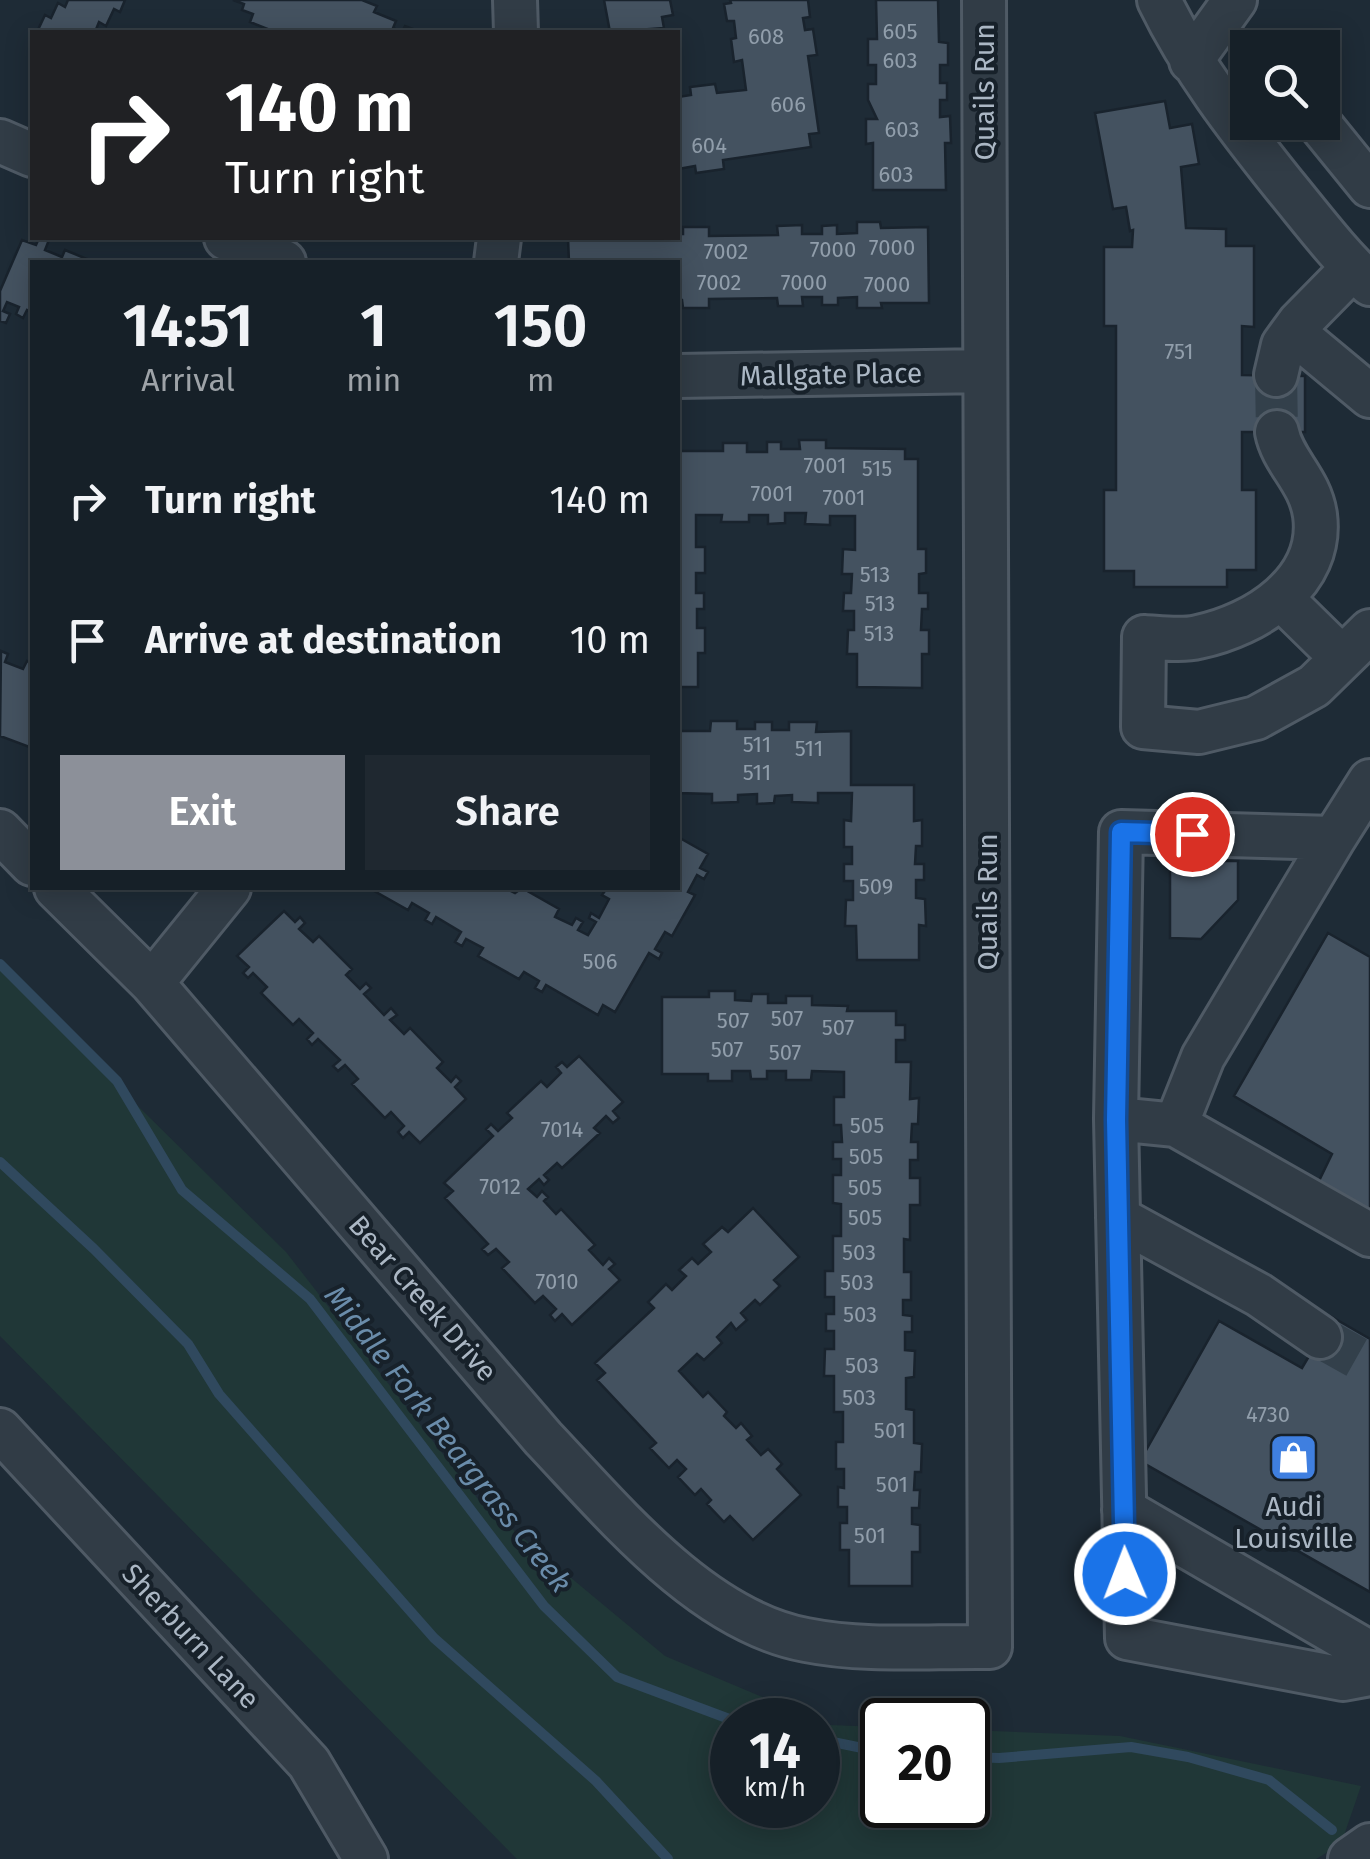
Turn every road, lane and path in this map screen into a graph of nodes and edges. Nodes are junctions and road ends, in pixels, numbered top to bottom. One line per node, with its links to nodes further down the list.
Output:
1 (515, 0): 5 (street)
2 (984, 0): 17 (street, Quails Run)
3 (1160, 0): 6 (street)
4 (1235, 0): 6 (street)
5 (516, 30)
6 (1191, 61): 7 (street)
7 (1230, 106)
8 (1258, 140): 15 (street)
9 (1333, 140): 12 (street)
10 (0, 142): 11 (street)
11 (30, 154)
12 (1370, 186)
13 (231, 240): 14 (street)
14 (279, 260)
15 (1361, 276): 16 (street)
16 (1293, 332): 19 (street); 20 (street)
17 (985, 371): 18 (street, Mallgate Place); 38 (street, Quails Run)
18 (680, 376)
19 (1276, 376)
20 (1370, 396)
21 (1276, 432): 22 (street)
22 (1280, 598): 23 (street); 23 (street)
23 (1356, 644)
24 (1370, 781): 26 (street)
25 (0, 831): 27 (street)
26 (1334, 838): 31 (street); 32 (street)
27 (30, 862)
28 (58, 890): 30 (street, Bear Creek Drive)
29 (227, 890): 30 (street)
30 (152, 984): 38 (street, Bear Creek Drive)
31 (1116, 1120): 32 (street); 33 (street)
32 (1176, 1125): 34 (street)
33 (1118, 1218): 35 (street); 37 (street)
34 (1370, 1235)
35 (1320, 1337)
36 (0, 1430): 42 (street, Sherburn Lane)
37 (1124, 1510): 39 (street); 40 (street)
38 (834, 1645)
39 (1370, 1653)
40 (1370, 1674)
41 (1370, 1844): 43 (street)
42 (367, 1858)
43 (1350, 1859)

